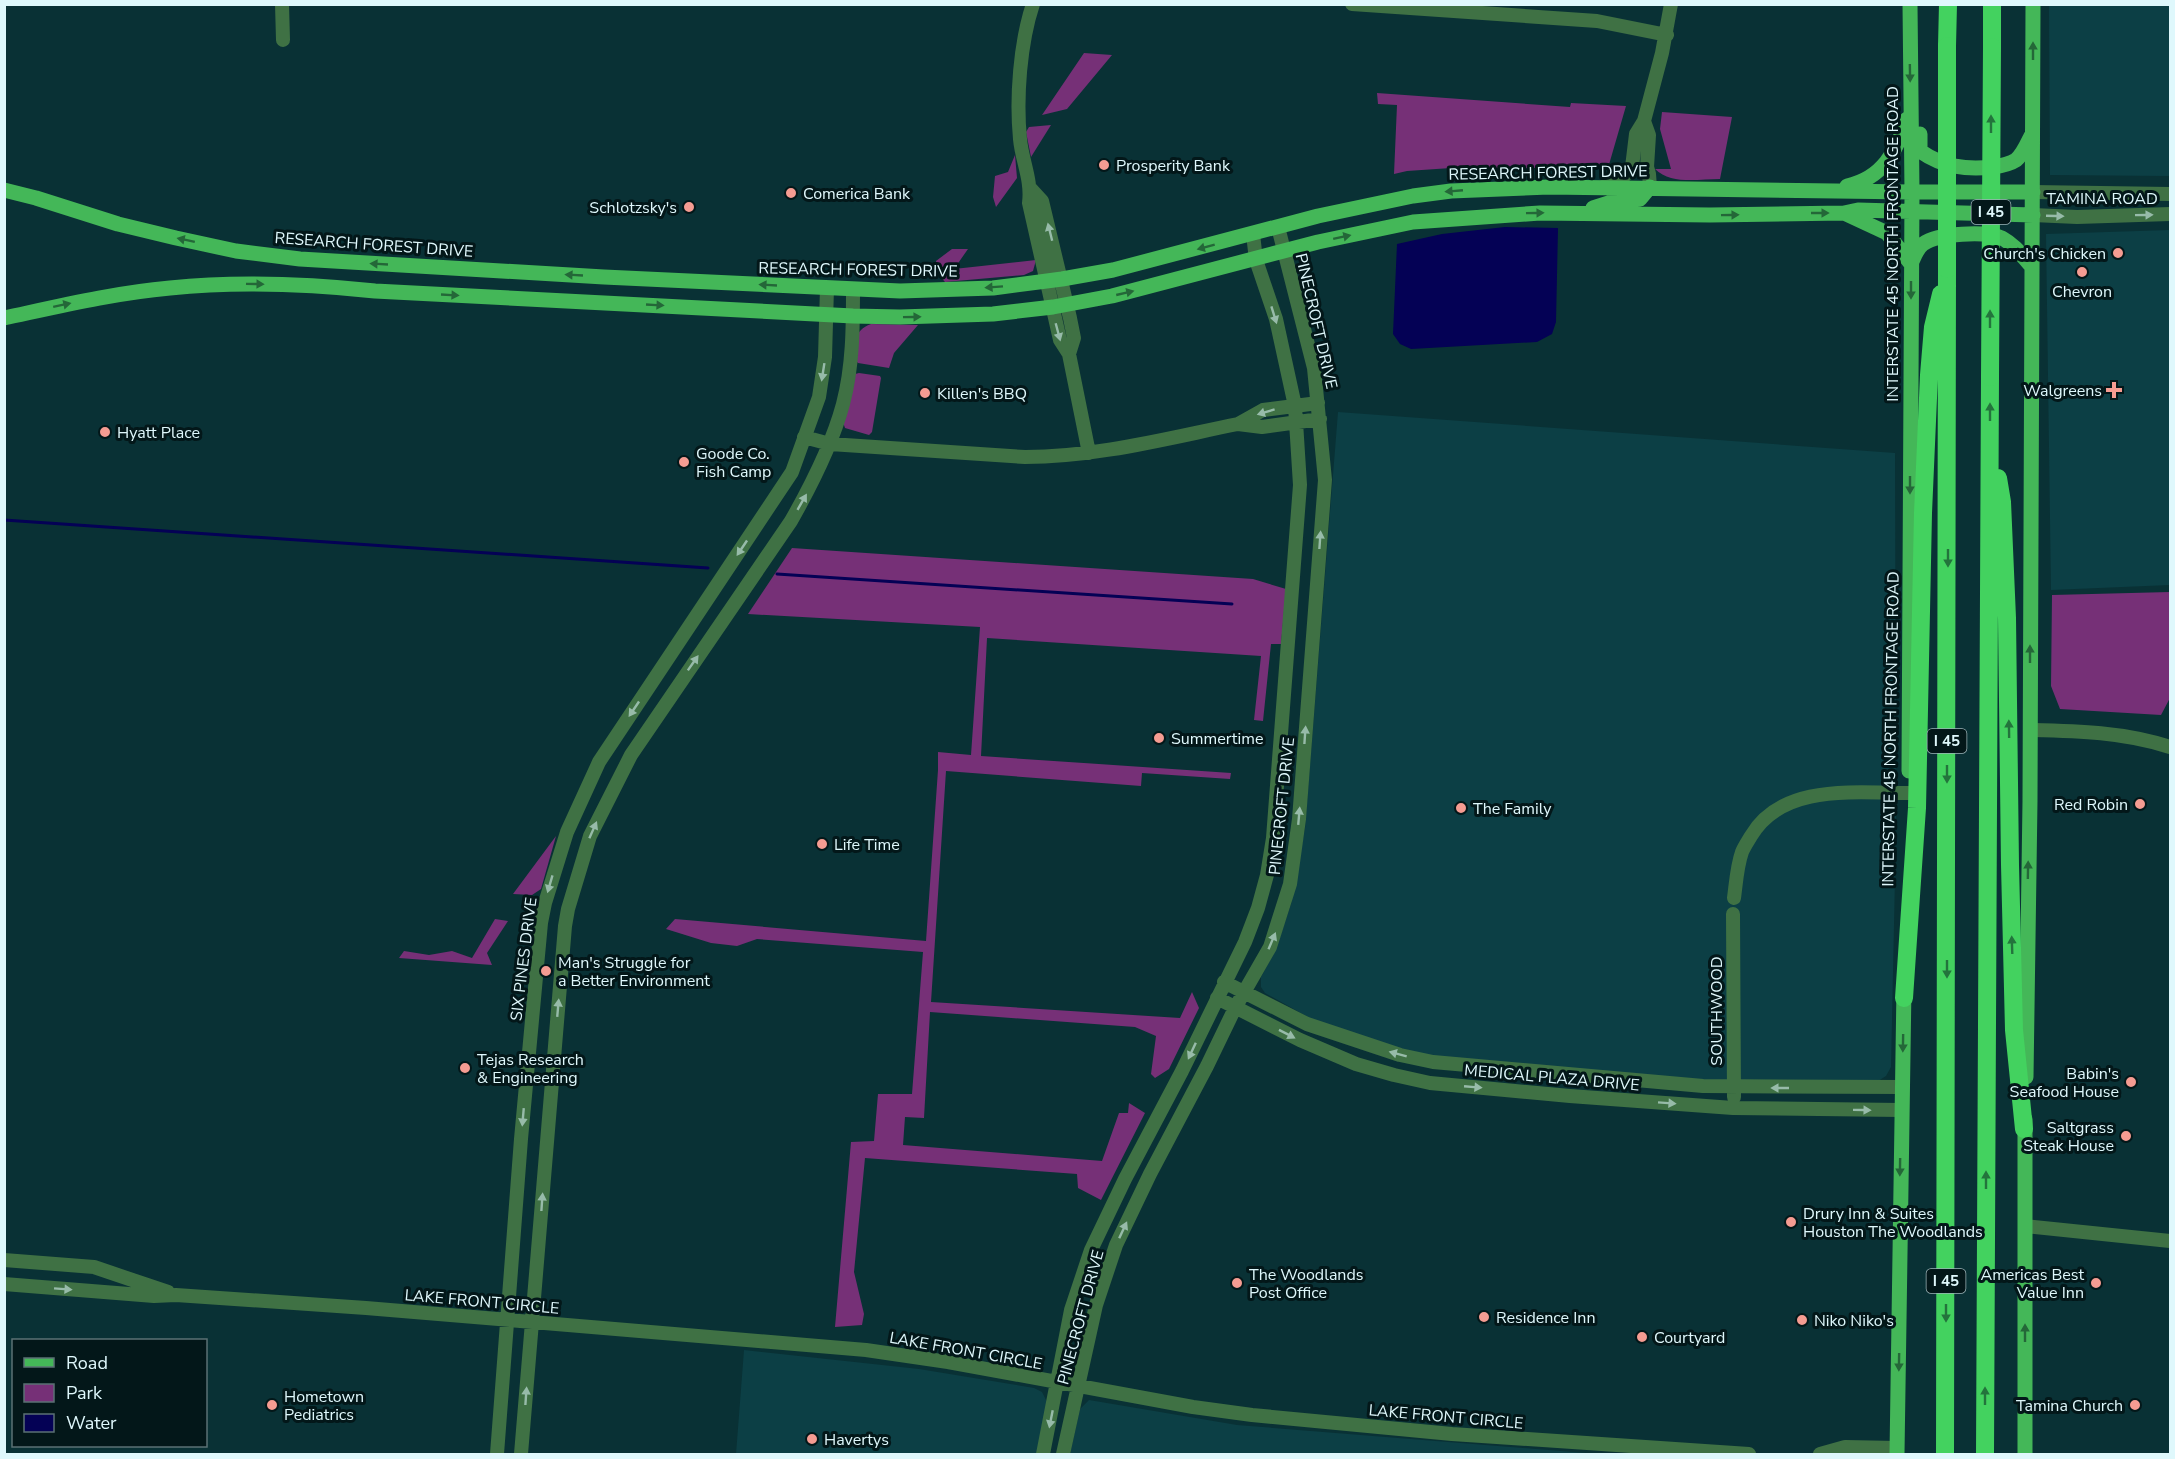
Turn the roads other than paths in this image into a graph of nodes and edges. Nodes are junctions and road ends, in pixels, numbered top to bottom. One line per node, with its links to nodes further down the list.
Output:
1 (282, 4): 11 (street)
2 (1033, 4): 17 (street)
3 (1352, 4): 9 (street)
4 (1671, 4): 10 (street)
5 (1910, 4): 12 (main road, INTERSTATE 45 NORTH FRONTAGE ROAD, one-way to 12)
6 (1948, 4): 35 (highway, I 45, bridge)
7 (1992, 4): 53 (highway, I 45, one-way to 7, bridge)
8 (2033, 4): 14 (main road, one-way to 8)
9 (1400, 6): 10 (street)
10 (1666, 35): 13 (street)
11 (283, 40)
12 (1911, 108): 14 (main road); 19 (main road); 20 (main road, INTERSTATE 45 NORTH FRONTAGE ROAD)
13 (1644, 121): 15 (street); 16 (street)
14 (2033, 131): 21 (main road)
15 (1602, 187): 16 (main road, RESEARCH FOREST DRIVE); 28 (main road, RESEARCH FOREST DRIVE, one-way to 28)
16 (1650, 187): 19 (main road, RESEARCH FOREST DRIVE); 24 (main road)
17 (1031, 189): 37 (street, one-way to 17); 38 (street)
18 (4, 190): 32 (main road, RESEARCH FOREST DRIVE, one-way to 18)
19 (1828, 190): 20 (main road, RESEARCH FOREST DRIVE)
20 (1912, 192): 21 (main road, RESEARCH FOREST DRIVE); 23 (main road, INTERSTATE 45 NORTH FRONTAGE ROAD)
21 (2033, 192): 22 (street, TAMINA ROAD); 27 (main road)
22 (2170, 194)
23 (1911, 210): 25 (main road); 27 (main road); 33 (main road, INTERSTATE 45 NORTH FRONTAGE ROAD)
24 (1579, 212): 25 (main road, one-way to 25); 30 (main road, one-way to 24)
25 (1844, 213): 33 (main road)
26 (2170, 214): 27 (street, TAMINA ROAD, one-way to 26)
27 (2033, 215): 34 (main road)
28 (1278, 226): 29 (main road, RESEARCH FOREST DRIVE); 30 (street, PINECROFT DRIVE)
29 (1252, 234): 31 (street, PINECROFT DRIVE); 37 (main road, RESEARCH FOREST DRIVE, one-way to 37)
30 (1285, 252): 31 (main road); 47 (street, PINECROFT DRIVE)
31 (1256, 260): 43 (main road, one-way to 31); 48 (street, PINECROFT DRIVE, one-way to 48)
32 (346, 262): 36 (main road, RESEARCH FOREST DRIVE, one-way to 32); 39 (main road)
33 (1911, 264): 34 (main road); 62 (main road, INTERSTATE 45 NORTH FRONTAGE ROAD, one-way to 62)
34 (2032, 267): 58 (main road, one-way to 34)
35 (1947, 269): 68 (highway); 91 (highway, I 45, one-way to 91)
36 (604, 277): 40 (main road, RESEARCH FOREST DRIVE, one-way to 36); 42 (main road)
37 (1062, 279): 38 (main road, RESEARCH FOREST DRIVE); 43 (street)
38 (1046, 281): 41 (main road, RESEARCH FOREST DRIVE, one-way to 41); 43 (street)
39 (327, 286): 42 (main road, one-way to 42); 46 (main road, one-way to 39)
40 (827, 288): 41 (main road, RESEARCH FOREST DRIVE); 44 (street, SIX PINES DRIVE)
41 (853, 289): 45 (street)
42 (576, 301): 44 (main road, one-way to 44)
43 (1060, 305): 45 (main road, one-way to 43); 55 (street)
44 (826, 314): 45 (main road); 52 (street, SIX PINES DRIVE, one-way to 52)
45 (853, 316): 54 (street)
46 (4, 318)
47 (1318, 403): 48 (street); 49 (street, PINECROFT DRIVE)
48 (1295, 406): 50 (street, PINECROFT DRIVE); 51 (street, one-way to 51)
49 (1320, 419): 50 (street); 66 (street, PINECROFT DRIVE, one-way to 49)
50 (1296, 422): 51 (street); 65 (street, PINECROFT DRIVE)
51 (1239, 424): 55 (street)
52 (804, 437): 54 (street); 56 (street, SIX PINES DRIVE, one-way to 56)
53 (1990, 437): 74 (highway, one-way to 53); 92 (highway, I 45, one-way to 53)
54 (830, 444): 55 (street); 57 (street, one-way to 54)
55 (1089, 453)
56 (701, 610): 57 (street); 59 (street, SIX PINES DRIVE, one-way to 59)
57 (720, 625): 61 (street, one-way to 57)
58 (2030, 730): 60 (street); 74 (main road, one-way to 58)
59 (611, 744): 61 (street); 80 (street, SIX PINES DRIVE, one-way to 80)
60 (2170, 747)
61 (631, 755): 81 (street, one-way to 61)
62 (1909, 793): 63 (street); 68 (main road, INTERSTATE 45 NORTH FRONTAGE ROAD)
63 (1734, 898)
64 (1733, 914): 71 (street, SOUTHWOOD)
65 (1224, 982): 66 (street, MEDICAL PLAZA DRIVE); 67 (street, PINECROFT DRIVE)
66 (1244, 992): 69 (street, PINECROFT DRIVE); 71 (street, MEDICAL PLAZA DRIVE, one-way to 66)
67 (1217, 998): 69 (street, MEDICAL PLAZA DRIVE); 82 (street, PINECROFT DRIVE, one-way to 82)
68 (1904, 998): 70 (main road, INTERSTATE 45 NORTH FRONTAGE ROAD, one-way to 70)
69 (1235, 1008): 72 (street, MEDICAL PLAZA DRIVE, one-way to 72); 83 (street, PINECROFT DRIVE, one-way to 69)
70 (1902, 1087): 71 (street, MEDICAL PLAZA DRIVE, one-way to 71); 73 (main road, INTERSTATE 45 NORTH FRONTAGE ROAD)
71 (1734, 1088): 72 (street, SOUTHWOOD)
72 (1733, 1108): 73 (street, MEDICAL PLAZA DRIVE, one-way to 73)
73 (1901, 1110): 84 (main road, INTERSTATE 45 NORTH FRONTAGE ROAD, one-way to 84)
74 (2024, 1129): 75 (main road)
75 (2025, 1226): 76 (street); 93 (main road, one-way to 75)
76 (2170, 1242)
77 (4, 1260): 79 (street, LAKE FRONT CIRCLE)
78 (4, 1284): 79 (street, LAKE FRONT CIRCLE, one-way to 79)
79 (176, 1295): 80 (street, LAKE FRONT CIRCLE)
80 (508, 1320): 81 (street, LAKE FRONT CIRCLE); 85 (street, SIX PINES DRIVE)
81 (531, 1323): 82 (street, LAKE FRONT CIRCLE); 86 (street, one-way to 81)
82 (1057, 1383): 83 (street, LAKE FRONT CIRCLE); 87 (street, PINECROFT DRIVE, one-way to 87)
83 (1077, 1386): 88 (street, PINECROFT DRIVE); 89 (street, LAKE FRONT CIRCLE)
84 (1897, 1451): 90 (street)
85 (497, 1455)
86 (521, 1455)
87 (1043, 1455)
88 (1063, 1455)
89 (1749, 1455)
90 (1820, 1455)
91 (1945, 1455)
92 (1985, 1455)
93 (2025, 1455)

